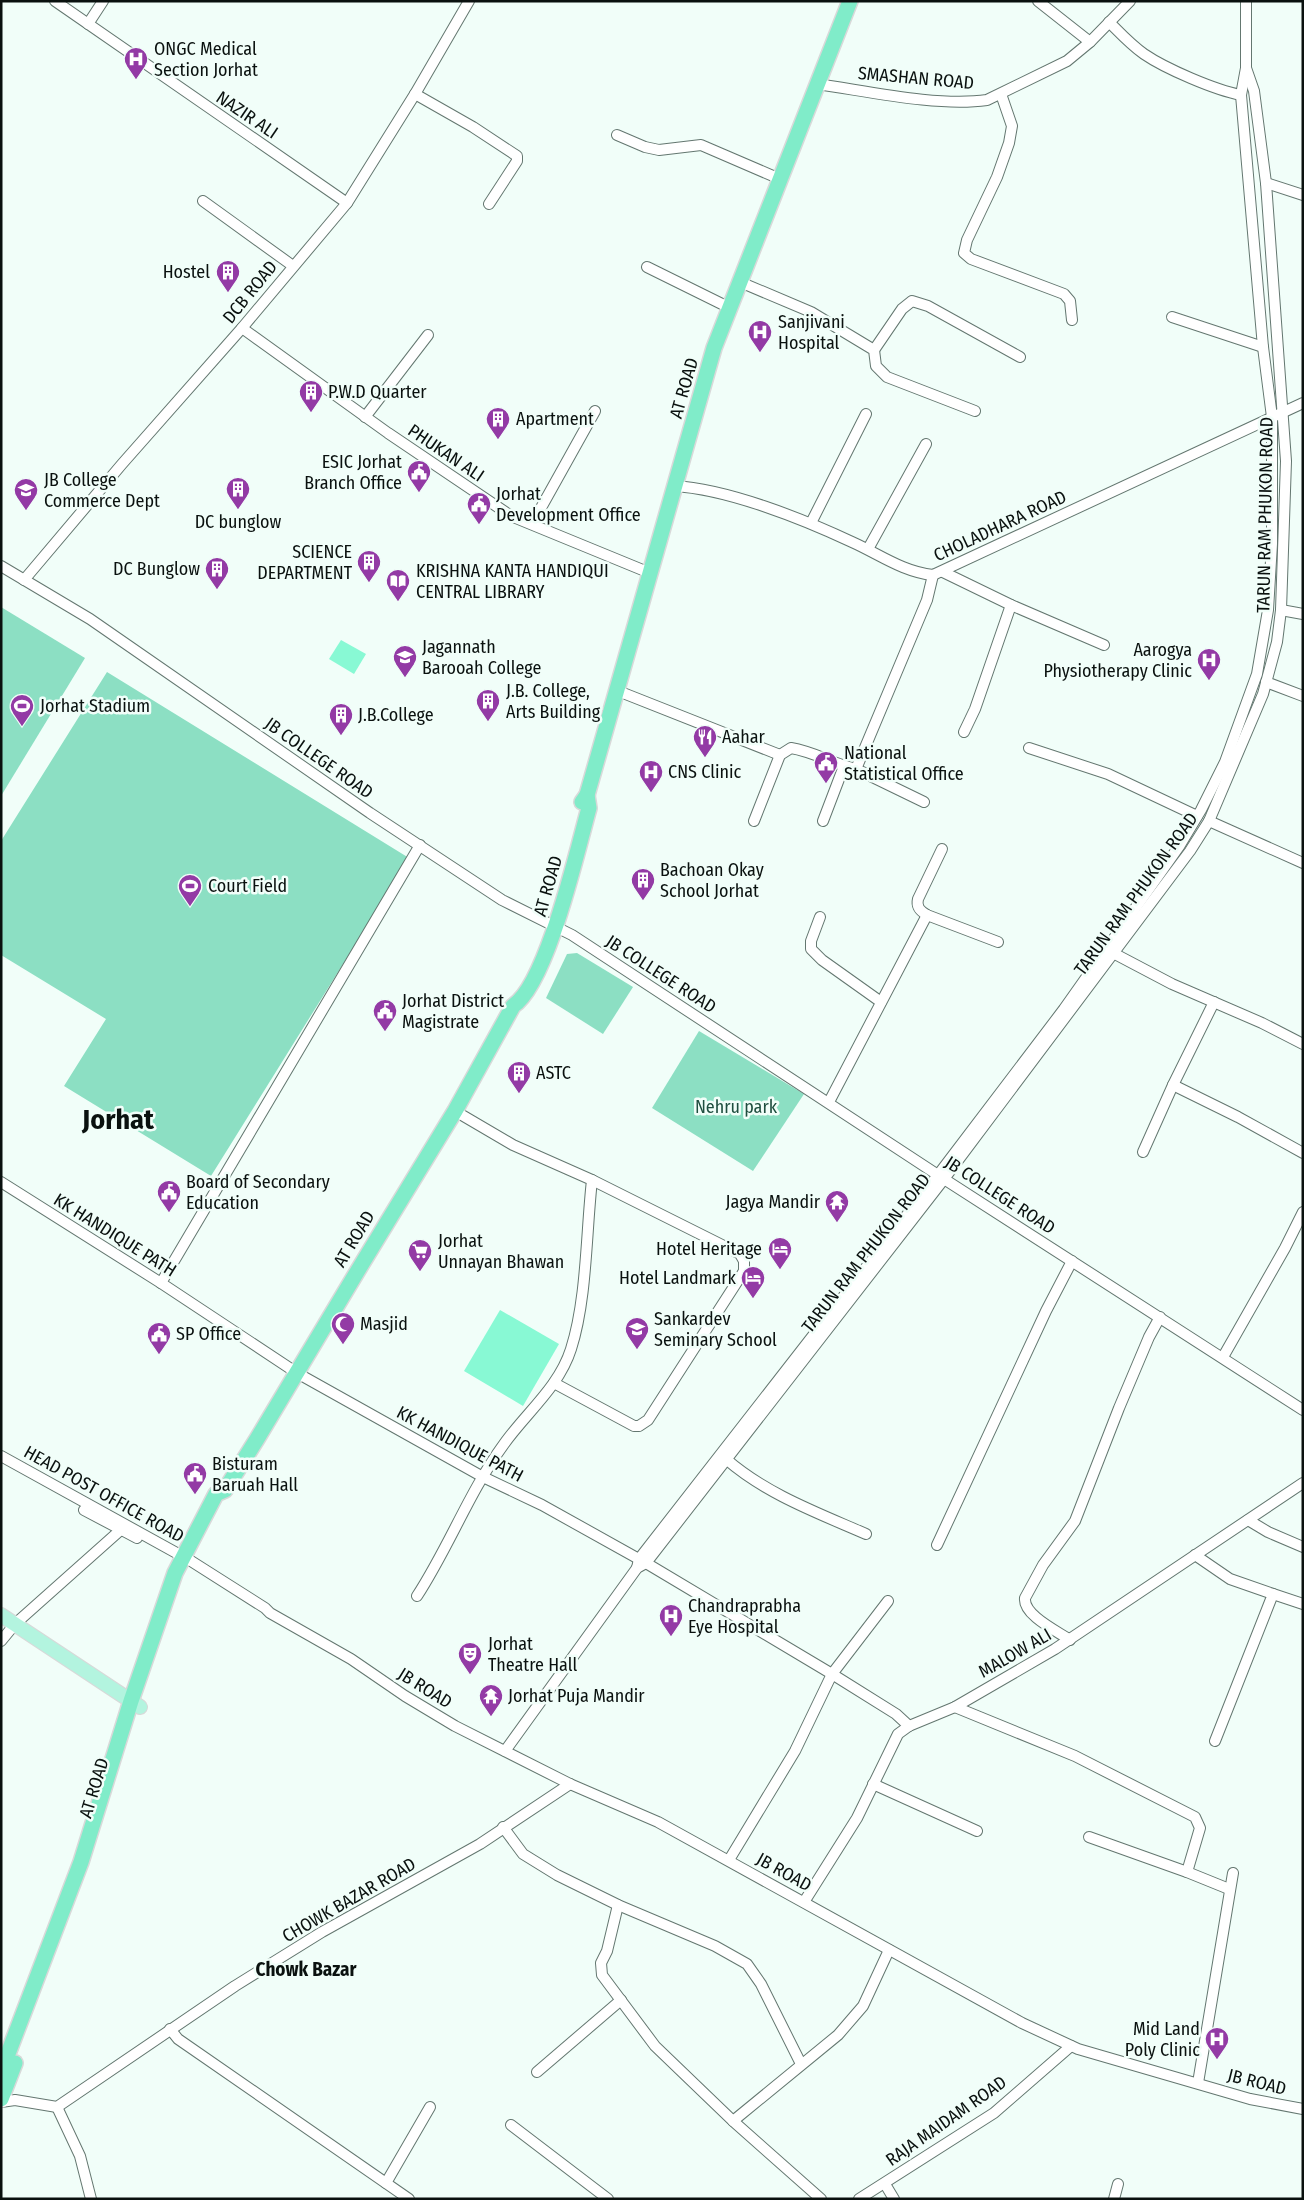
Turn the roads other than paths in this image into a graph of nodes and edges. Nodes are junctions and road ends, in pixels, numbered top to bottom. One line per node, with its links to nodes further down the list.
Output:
1 (103, 1): 9 (street)
2 (469, 1): 13 (street, DCB ROAD)
3 (850, 1): 12 (highway, AT ROAD)
4 (1038, 1): 10 (street)
5 (1130, 1): 8 (street, SMASHAN ROAD)
6 (1246, 1): 11 (street, TARUN RAM PHUKON ROAD)
7 (59, 2): 9 (street, NAZIR ALI)
8 (1109, 22): 10 (street, SMASHAN ROAD); 15 (street)
9 (88, 24): 21 (street, NAZIR ALI)
10 (1090, 42): 14 (street, SMASHAN ROAD)
11 (1246, 68): 15 (street, TARUN RAM PHUKON ROAD); 18 (street, TARUN RAM PHUKON ROAD)
12 (817, 84): 14 (street, SMASHAN ROAD); 17 (highway, AT ROAD)
13 (415, 94): 21 (street, DCB ROAD); 22 (street)
14 (1000, 94): 28 (street)
15 (1241, 95): 31 (street, TARUN RAM PHUKON ROAD)
16 (617, 135): 17 (street)
17 (780, 179): 25 (highway, AT ROAD)
18 (1266, 183): 19 (street); 37 (street, TARUN RAM PHUKON ROAD)
19 (1303, 195)
20 (203, 201): 23 (street)
21 (347, 203): 23 (street, DCB ROAD)
22 (489, 204)
23 (293, 266): 29 (street, DCB ROAD)
24 (647, 267): 26 (street)
25 (740, 282): 26 (highway, AT ROAD); 32 (street)
26 (730, 308): 42 (highway, AT ROAD)
27 (1172, 317): 31 (street)
28 (1072, 320)
29 (242, 328): 39 (street, PHUKAN ALI); 49 (street, DCB ROAD)
30 (428, 335): 39 (street)
31 (1264, 348): 40 (street, TARUN RAM PHUKON ROAD)
32 (874, 350): 33 (street); 36 (street)
33 (1020, 357)
34 (1303, 403): 37 (street, CHOLADHARA ROAD)
35 (596, 411): 44 (street)
36 (975, 411)
37 (1284, 412): 40 (street, CHOLADHARA ROAD); 51 (street, TARUN RAM PHUKON ROAD)
38 (866, 414): 43 (street)
39 (365, 417): 44 (street, PHUKAN ALI)
40 (1272, 417): 48 (street, CHOLADHARA ROAD); 63 (street, TARUN RAM PHUKON ROAD)
41 (926, 444): 45 (street)
42 (674, 486): 43 (street, CHOLADHARA ROAD); 47 (highway, AT ROAD)
43 (811, 523): 45 (street, CHOLADHARA ROAD)
44 (532, 524): 47 (street, PHUKAN ALI)
45 (868, 549): 48 (street, CHOLADHARA ROAD)
46 (1, 566): 49 (street, JB COLLEGE ROAD)
47 (650, 573): 55 (highway, AT ROAD)
48 (938, 574): 50 (street); 61 (street)
49 (24, 580): 67 (street, JB COLLEGE ROAD)
50 (1011, 605): 53 (street); 57 (street)
51 (1282, 610): 52 (street); 54 (street, TARUN RAM PHUKON ROAD)
52 (1303, 614)
53 (1104, 645)
54 (1266, 682): 56 (street); 66 (street, TARUN RAM PHUKON ROAD)
55 (618, 691): 59 (street); 72 (highway, AT ROAD)
56 (1303, 696)
57 (964, 732)
58 (1029, 748): 63 (street)
59 (780, 755): 60 (street); 64 (street)
60 (844, 766): 61 (street); 65 (street)
61 (856, 768): 62 (street)
62 (924, 802)
63 (1197, 816): 83 (street, TARUN RAM PHUKON ROAD)
64 (754, 821)
65 (823, 821)
66 (1210, 822): 69 (street); 74 (street, TARUN RAM PHUKON ROAD)
67 (420, 845): 72 (street, JB COLLEGE ROAD); 88 (street)
68 (942, 849): 70 (street)
69 (1303, 863)
70 (927, 915): 73 (street); 75 (street)
71 (820, 917): 75 (street)
72 (551, 925): 79 (street, JB COLLEGE ROAD); 80 (highway, AT ROAD)
73 (998, 942)
74 (1115, 954): 76 (street); 83 (street, TARUN RAM PHUKON ROAD)
75 (881, 1002): 79 (street)
76 (1214, 1002): 77 (street); 78 (street)
77 (1303, 1044)
78 (1173, 1085): 81 (street); 82 (street)
79 (829, 1102): 83 (street, JB COLLEGE ROAD)
80 (456, 1111): 84 (street); 91 (highway, AT ROAD)
81 (1143, 1152)
82 (1303, 1153)
83 (941, 1177): 87 (street, JB COLLEGE ROAD); 95 (street, TARUN RAM PHUKON ROAD); 106 (street, TARUN RAM PHUKON ROAD)
84 (592, 1180): 92 (street); 92 (street)
85 (1, 1182): 88 (street, KK HANDIQUE PATH)
86 (1303, 1212): 90 (street)
87 (1072, 1261): 89 (street, JB COLLEGE ROAD); 102 (street)
88 (161, 1283): 91 (street, KK HANDIQUE PATH)
89 (1160, 1317): 90 (street, JB COLLEGE ROAD); 113 (street)
90 (1223, 1357): 93 (street, JB COLLEGE ROAD)
91 (297, 1374): 97 (street, KK HANDIQUE PATH); 105 (highway, AT ROAD)
92 (554, 1383): 97 (street)
93 (1303, 1410)
94 (1, 1456): 100 (street, HEAD POST OFFICE ROAD)
95 (726, 1459): 101 (street); 106 (street, TARUN RAM PHUKON ROAD)
96 (1, 1463): 100 (street, HEAD POST OFFICE ROAD)
97 (483, 1477): 106 (street, KK HANDIQUE PATH); 108 (street)
98 (1303, 1483): 99 (street, MALOW ALI)
99 (1248, 1520): 103 (street); 104 (street, MALOW ALI)
100 (124, 1527): 105 (street, HEAD POST OFFICE ROAD); 112 (street)
101 (866, 1534)
102 (937, 1545)
103 (1303, 1547)
104 (1195, 1555): 107 (street); 113 (street, MALOW ALI)
105 (185, 1562): 116 (highway, AT ROAD); 120 (street, JB ROAD)
106 (640, 1563): 115 (street, KK HANDIQUE PATH); 120 (street, TARUN RAM PHUKON ROAD)
107 (1273, 1594): 110 (street); 119 (street)
108 (417, 1596)
109 (888, 1601): 115 (street)
110 (1303, 1604)
111 (1, 1615): 112 (main road)
112 (15, 1624): 114 (street); 116 (main road)
113 (1070, 1640): 117 (street, MALOW ALI)
114 (1, 1641)
115 (832, 1674): 118 (street, KK HANDIQUE PATH); 126 (street)
116 (135, 1704): 137 (highway, AT ROAD); 140 (highway, AT ROAD)
117 (955, 1707): 118 (street, MALOW ALI); 127 (street)
118 (910, 1726): 122 (street, MALOW ALI)
119 (1215, 1741)
120 (505, 1751): 121 (street, JB ROAD)
121 (570, 1784): 123 (street, CHOWK BAZAR ROAD); 126 (street, JB ROAD)
122 (873, 1784): 124 (street); 130 (street, MALOW ALI)
123 (503, 1827): 131 (street); 134 (street, CHOWK BAZAR ROAD)
124 (977, 1831)
125 (1090, 1837): 127 (street)
126 (729, 1860): 130 (street, JB ROAD)
127 (1187, 1872): 129 (street)
128 (1233, 1873): 129 (street)
129 (1229, 1889): 139 (street)
130 (804, 1902): 132 (street, JB ROAD)
131 (618, 1905): 133 (street); 136 (street)
132 (889, 1950): 135 (street, JB ROAD); 136 (street)
133 (621, 2000): 138 (street); 144 (street)
134 (170, 2029): 141 (street, CHOWK BAZAR ROAD); 146 (street)
135 (1071, 2046): 139 (street, JB ROAD); 147 (street, RAJA MAIDAM ROAD)
136 (801, 2064): 144 (street)
137 (1, 2072)
138 (536, 2072)
139 (1198, 2083): 143 (street, JB ROAD)
140 (5, 2097): 141 (street)
141 (57, 2107): 149 (street)
142 (430, 2107): 146 (street)
143 (1303, 2109)
144 (733, 2121): 152 (street)
145 (511, 2125): 151 (street)
146 (386, 2183): 150 (street)
147 (885, 2184): 153 (street, RAJA MAIDAM ROAD); 154 (street)
148 (1118, 2184): 155 (street)
149 (91, 2199)
150 (409, 2199)
151 (608, 2199)
152 (821, 2199)
153 (859, 2199)
154 (894, 2199)
155 (1114, 2199)

